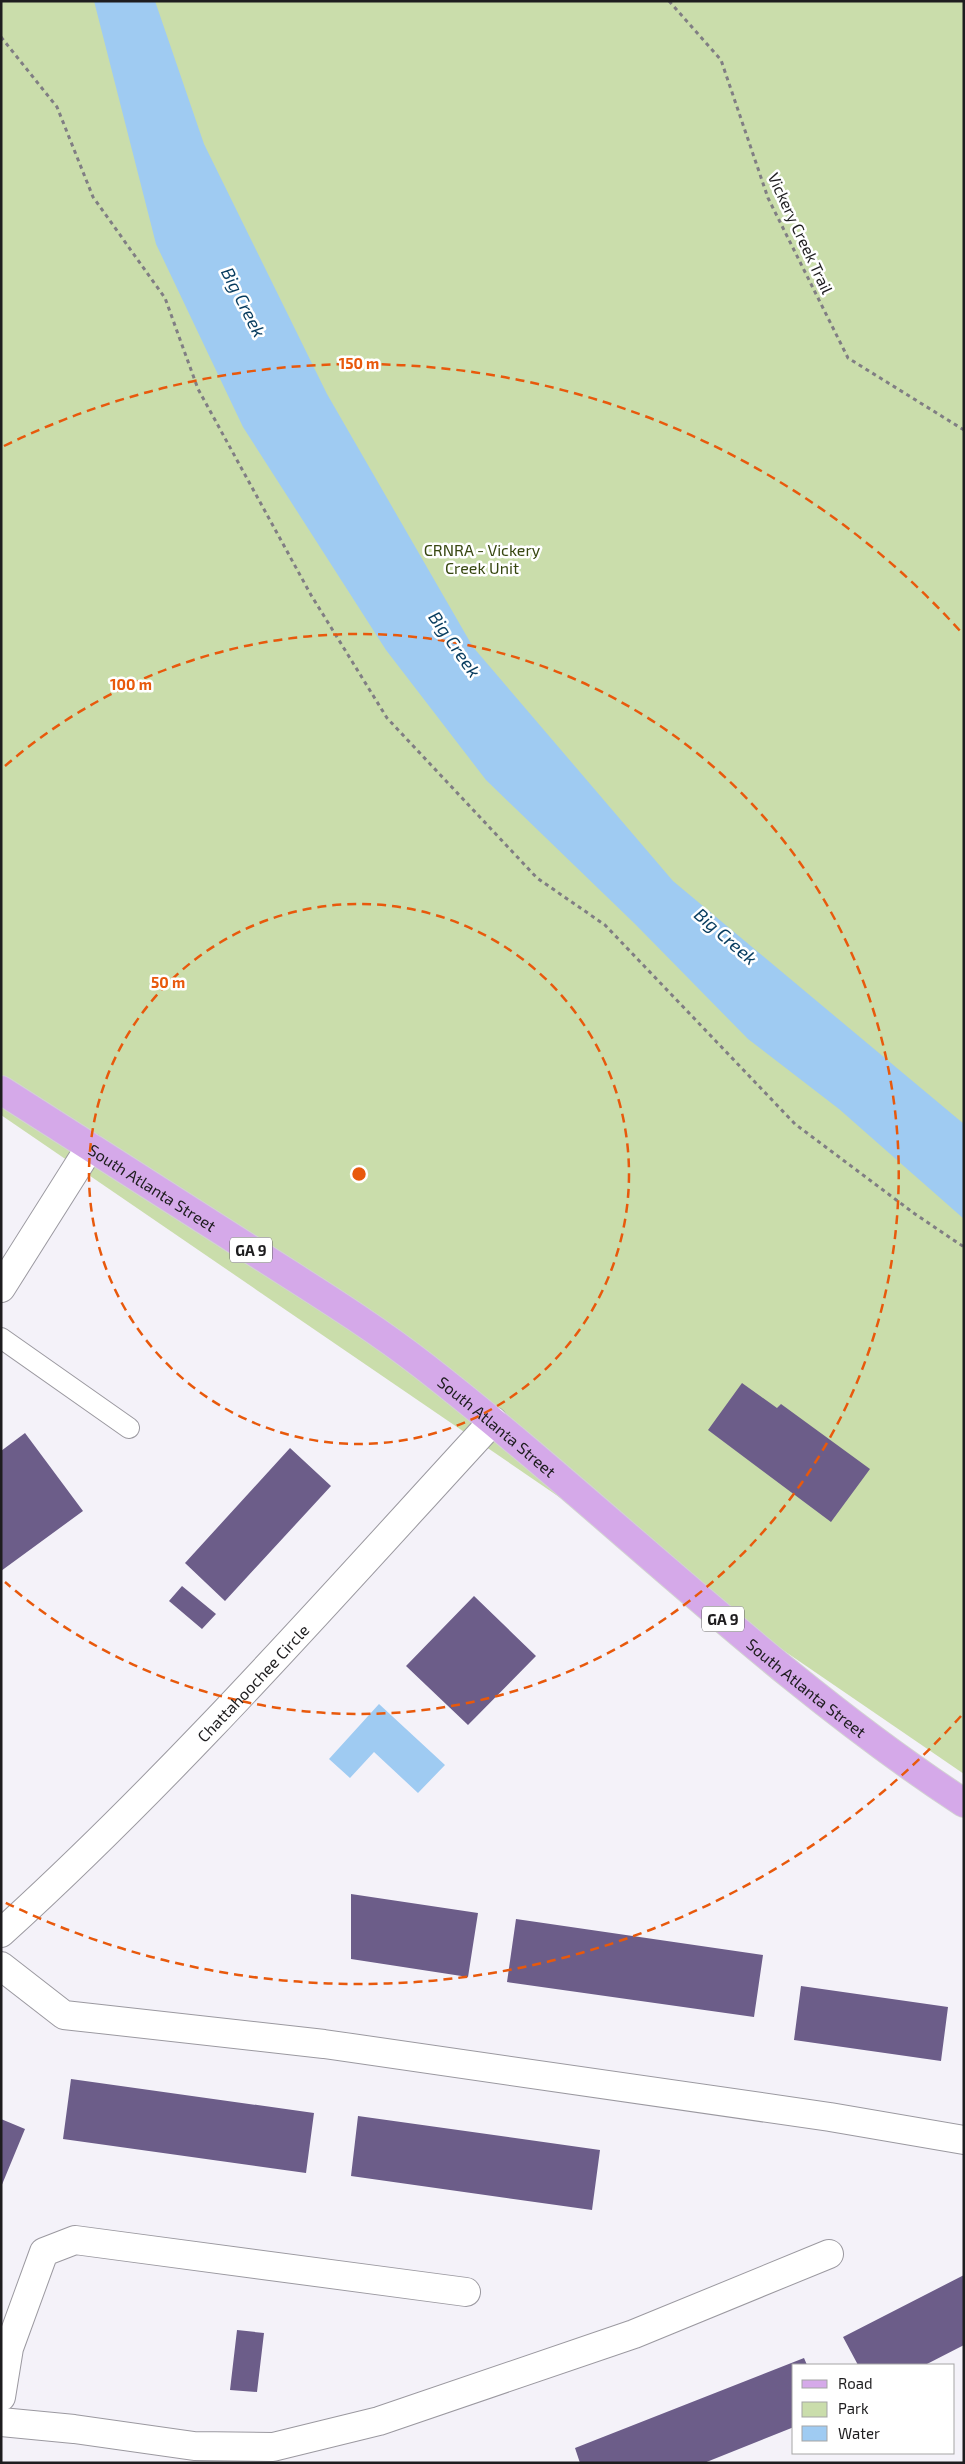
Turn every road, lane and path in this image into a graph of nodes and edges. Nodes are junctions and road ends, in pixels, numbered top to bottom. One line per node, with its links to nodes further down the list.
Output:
1 (669, 1): 3 (path, Vickery Creek Trail)
2 (1, 37): 6 (path)
3 (964, 430)
4 (1, 1090): 5 (main road, South Atlanta Street / GA 9)
5 (90, 1146): 7 (street); 9 (main road, South Atlanta Street / GA 9)
6 (964, 1247)
7 (1, 1288)
8 (1, 1338): 10 (lane)
9 (493, 1422): 11 (main road, South Atlanta Street / GA 9); 12 (street, Chattahoochee Circle)
10 (129, 1428)
11 (964, 1803)
12 (1, 1933)
13 (1, 1966): 14 (street)
14 (964, 2140)
15 (829, 2254): 18 (street)
16 (466, 2292): 17 (street)
17 (1, 2396)
18 (1, 2422)

